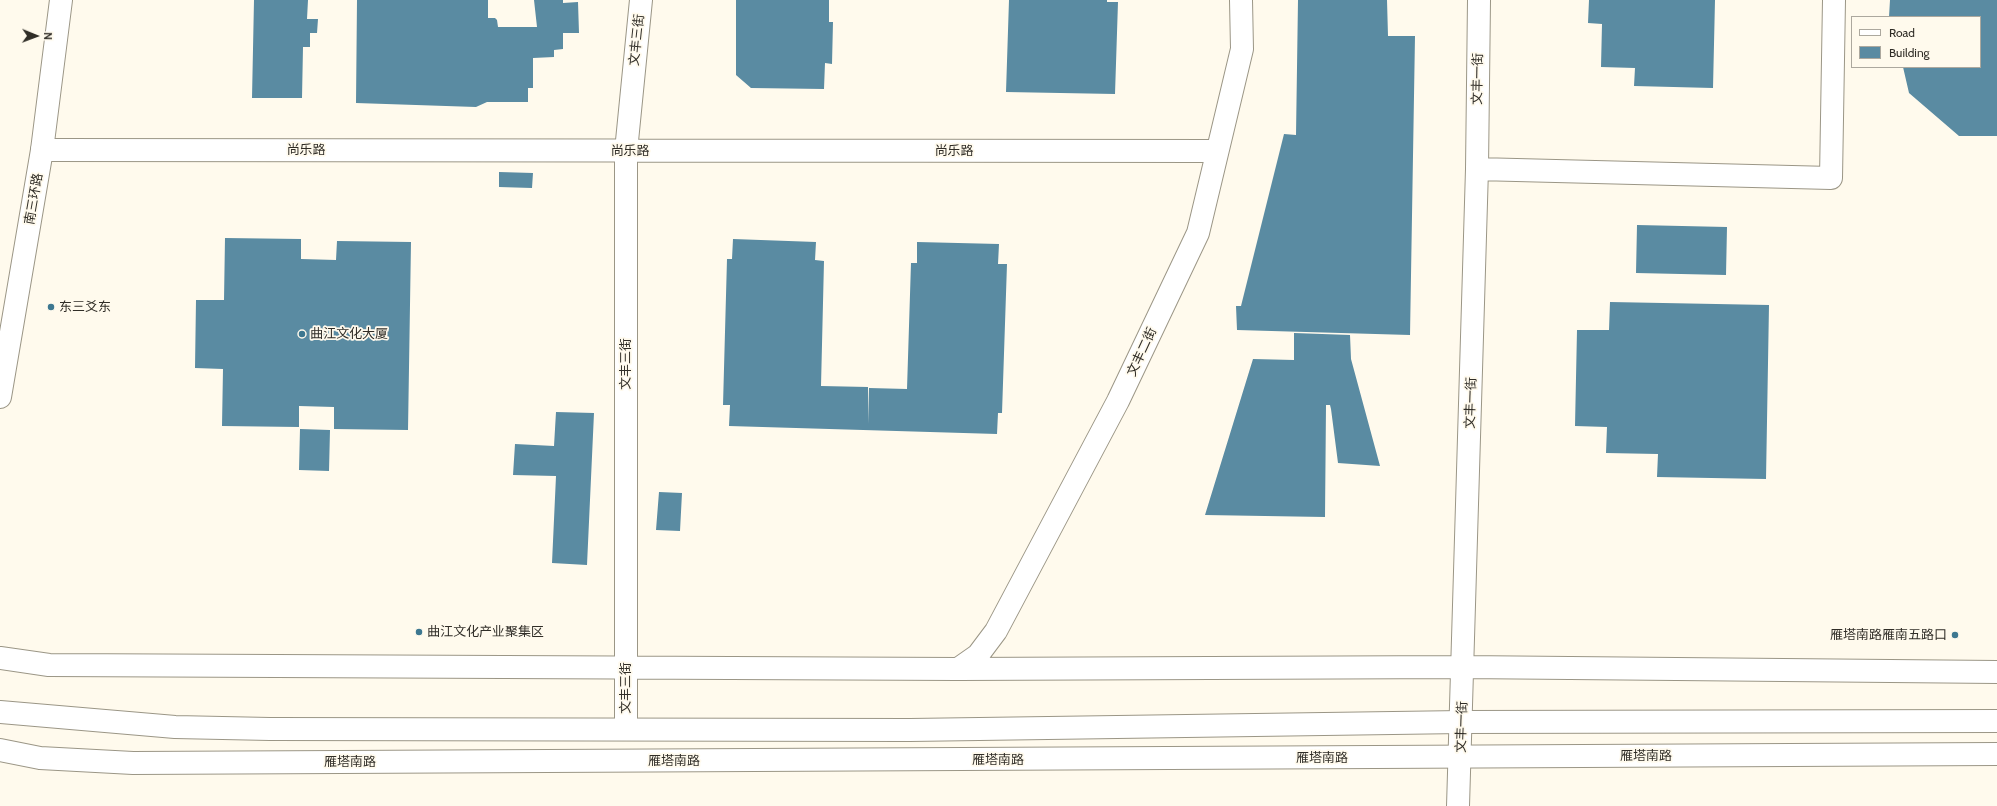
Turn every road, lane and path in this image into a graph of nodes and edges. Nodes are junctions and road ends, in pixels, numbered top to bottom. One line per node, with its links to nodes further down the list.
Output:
1 (61, 0): 6 (main road, 南三环路)
2 (641, 0): 7 (main road, 文丰三街)
3 (1241, 0): 8 (main road, 文丰二街)
4 (1479, 0): 9 (main road, 文丰一街)
5 (1834, 0): 9 (main road)
6 (42, 150): 7 (main road, 尚乐路); 10 (main road, 南三环路)
7 (626, 151): 8 (main road, 尚乐路); 13 (main road, 文丰三街)
8 (1217, 151): 14 (main road, 文丰二街)
9 (1477, 169): 12 (main road, 文丰一街)
10 (0, 397)
11 (0, 658): 13 (main road)
12 (1463, 666): 14 (main road); 15 (main road); 18 (main road, 文丰一街)
13 (626, 667): 14 (main road); 19 (main road, 文丰三街)
14 (958, 669)
15 (1997, 672)
16 (0, 712): 19 (main road)
17 (1997, 721): 18 (main road)
18 (1462, 722): 19 (main road); 22 (main road, 文丰一街)
19 (626, 728)
20 (0, 750): 22 (main road, 雁塔南路)
21 (1997, 754): 22 (main road, 雁塔南路)
22 (1461, 758): 23 (main road, 文丰一街)
23 (1458, 806)

